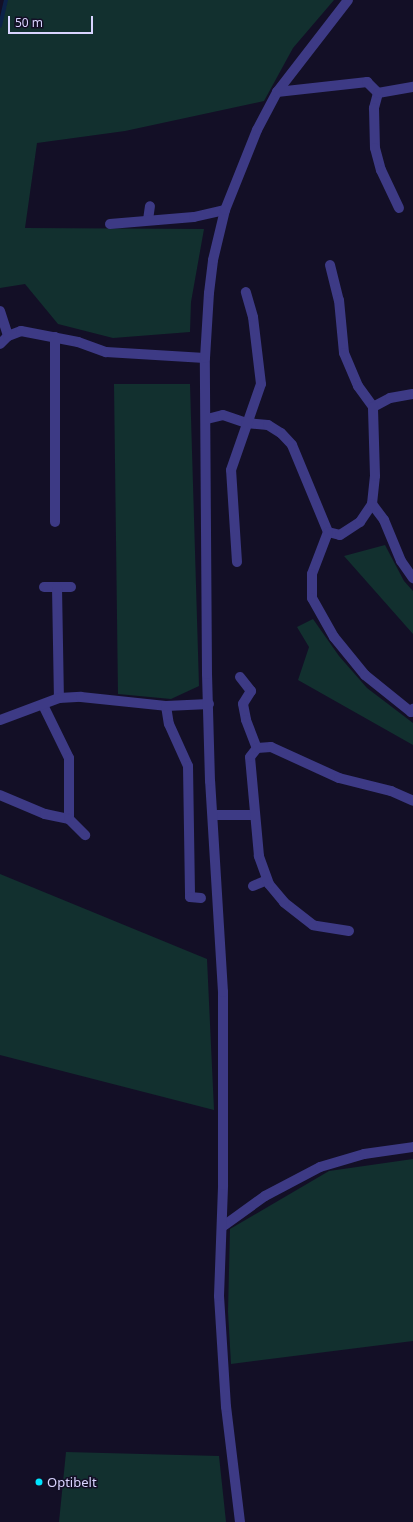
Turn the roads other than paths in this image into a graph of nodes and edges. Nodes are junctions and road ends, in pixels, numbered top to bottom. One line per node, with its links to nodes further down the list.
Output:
1 (348, 0): 3 (street)
2 (413, 87): 4 (street)
3 (277, 92): 4 (street); 7 (street)
4 (378, 93): 6 (street)
5 (150, 206): 8 (street)
6 (399, 208)
7 (225, 210): 8 (street); 16 (street)
8 (148, 220): 9 (street)
9 (110, 224)
10 (330, 265): 18 (street)
11 (246, 292): 20 (street)
12 (0, 311): 13 (street)
13 (8, 336): 14 (street); 15 (street)
14 (56, 337): 16 (street); 22 (street)
15 (0, 344)
16 (206, 358): 19 (street)
17 (413, 394): 18 (street)
18 (373, 407): 21 (street)
19 (207, 419): 20 (street); 31 (street)
20 (246, 423): 23 (street); 24 (street)
21 (372, 504): 23 (street); 25 (street)
22 (54, 522)
23 (328, 532): 34 (street)
24 (237, 562)
25 (413, 578)
26 (44, 587): 27 (street)
27 (57, 587): 28 (street); 30 (street)
28 (71, 587)
29 (240, 677): 36 (street)
30 (59, 698): 32 (street); 33 (street)
31 (208, 704): 33 (street); 39 (street)
32 (43, 705): 35 (street); 41 (street)
33 (166, 706): 45 (street)
34 (413, 709)
35 (0, 720)
36 (257, 748): 38 (street); 40 (street)
37 (0, 795): 41 (street)
38 (413, 801)
39 (213, 815): 40 (street); 48 (street)
40 (255, 815): 43 (street)
41 (69, 819): 42 (street)
42 (85, 835)
43 (267, 880): 44 (street); 46 (street)
44 (253, 886)
45 (201, 898)
46 (349, 931)
47 (413, 1147): 48 (street)
48 (222, 1227): 49 (street)
49 (240, 1522)

